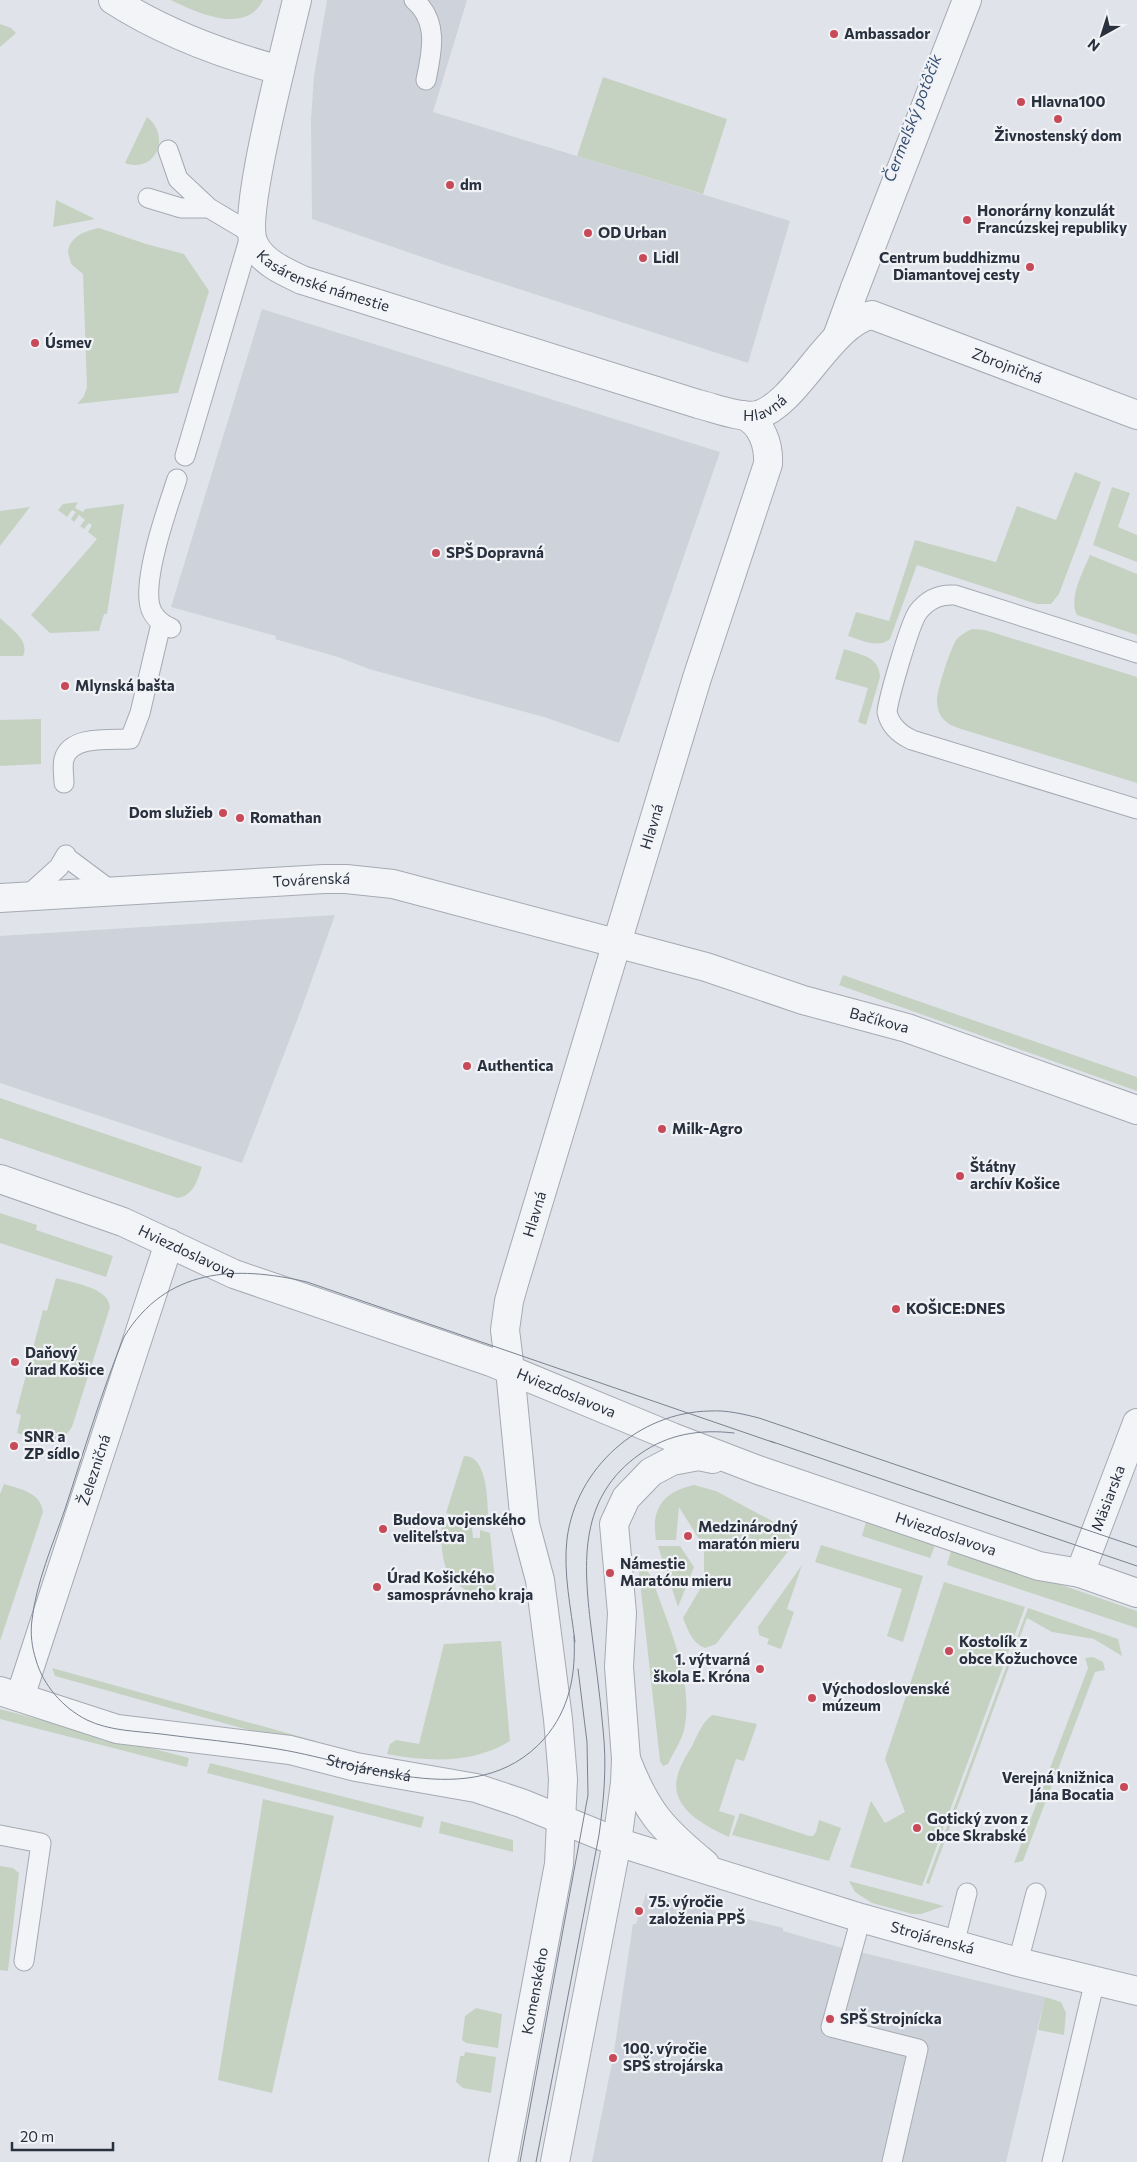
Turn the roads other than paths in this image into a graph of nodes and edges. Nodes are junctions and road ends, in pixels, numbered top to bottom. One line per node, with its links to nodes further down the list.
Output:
1 (113, 0): 6 (street)
2 (297, 0): 6 (street, Kasárenské námestie)
3 (414, 0): 7 (lane)
4 (948, 0): 12 (street)
5 (967, 0): 12 (street)
6 (280, 70): 11 (street, Kasárenské námestie)
7 (426, 80)
8 (168, 150): 10 (lane)
9 (148, 198): 10 (lane)
10 (209, 208): 11 (lane)
11 (251, 233): 13 (street, Kasárenské námestie); 15 (lane)
12 (859, 302): 13 (street, Hlavná); 14 (street, Zbrojničná)
13 (743, 414): 23 (street, Hlavná)
14 (1137, 415)
15 (185, 456)
16 (178, 479): 18 (lane)
17 (1137, 653): 19 (lane)
18 (64, 783)
19 (1137, 809)
20 (113, 892): 21 (street, Továrenská); 21 (lane); 23 (street, Továrenská)
21 (27, 896): 22 (street, Továrenská)
22 (0, 898)
23 (617, 943): 24 (street, Bačíkova); 27 (street, Hlavná)
24 (1137, 1110)
25 (0, 1179): 26 (street, Hviezdoslavova)
26 (169, 1243): 27 (street, Hviezdoslavova); 32 (street, Železničná)
27 (510, 1370): 29 (street, Hviezdoslavova); 34 (street)
28 (1137, 1424): 30 (street, Mäsiarska)
29 (758, 1470): 30 (street, Hviezdoslavova); 33 (street)
30 (1080, 1574): 31 (street, Hviezdoslavova)
31 (1137, 1593)
32 (10, 1694): 34 (street, Strojárenská)
33 (626, 1759): 36 (street); 37 (street, Strojárenská)
34 (562, 1820): 36 (street, Strojárenská); 46 (street, Komenského)
35 (0, 1835): 42 (lane)
36 (617, 1842): 37 (street, Strojárenská); 47 (street)
37 (728, 1876): 40 (street, Strojárenská)
38 (967, 1893): 41 (lane)
39 (1036, 1893): 43 (lane)
40 (861, 1918): 41 (street, Strojárenská); 48 (lane)
41 (954, 1945): 43 (street, Strojárenská)
42 (24, 1961)
43 (1018, 1962): 44 (street, Strojárenská)
44 (1095, 1980): 45 (street, Strojárenská); 49 (lane)
45 (1137, 1991)
46 (503, 2162)
47 (554, 2162)
48 (892, 2162)
49 (1052, 2162)

